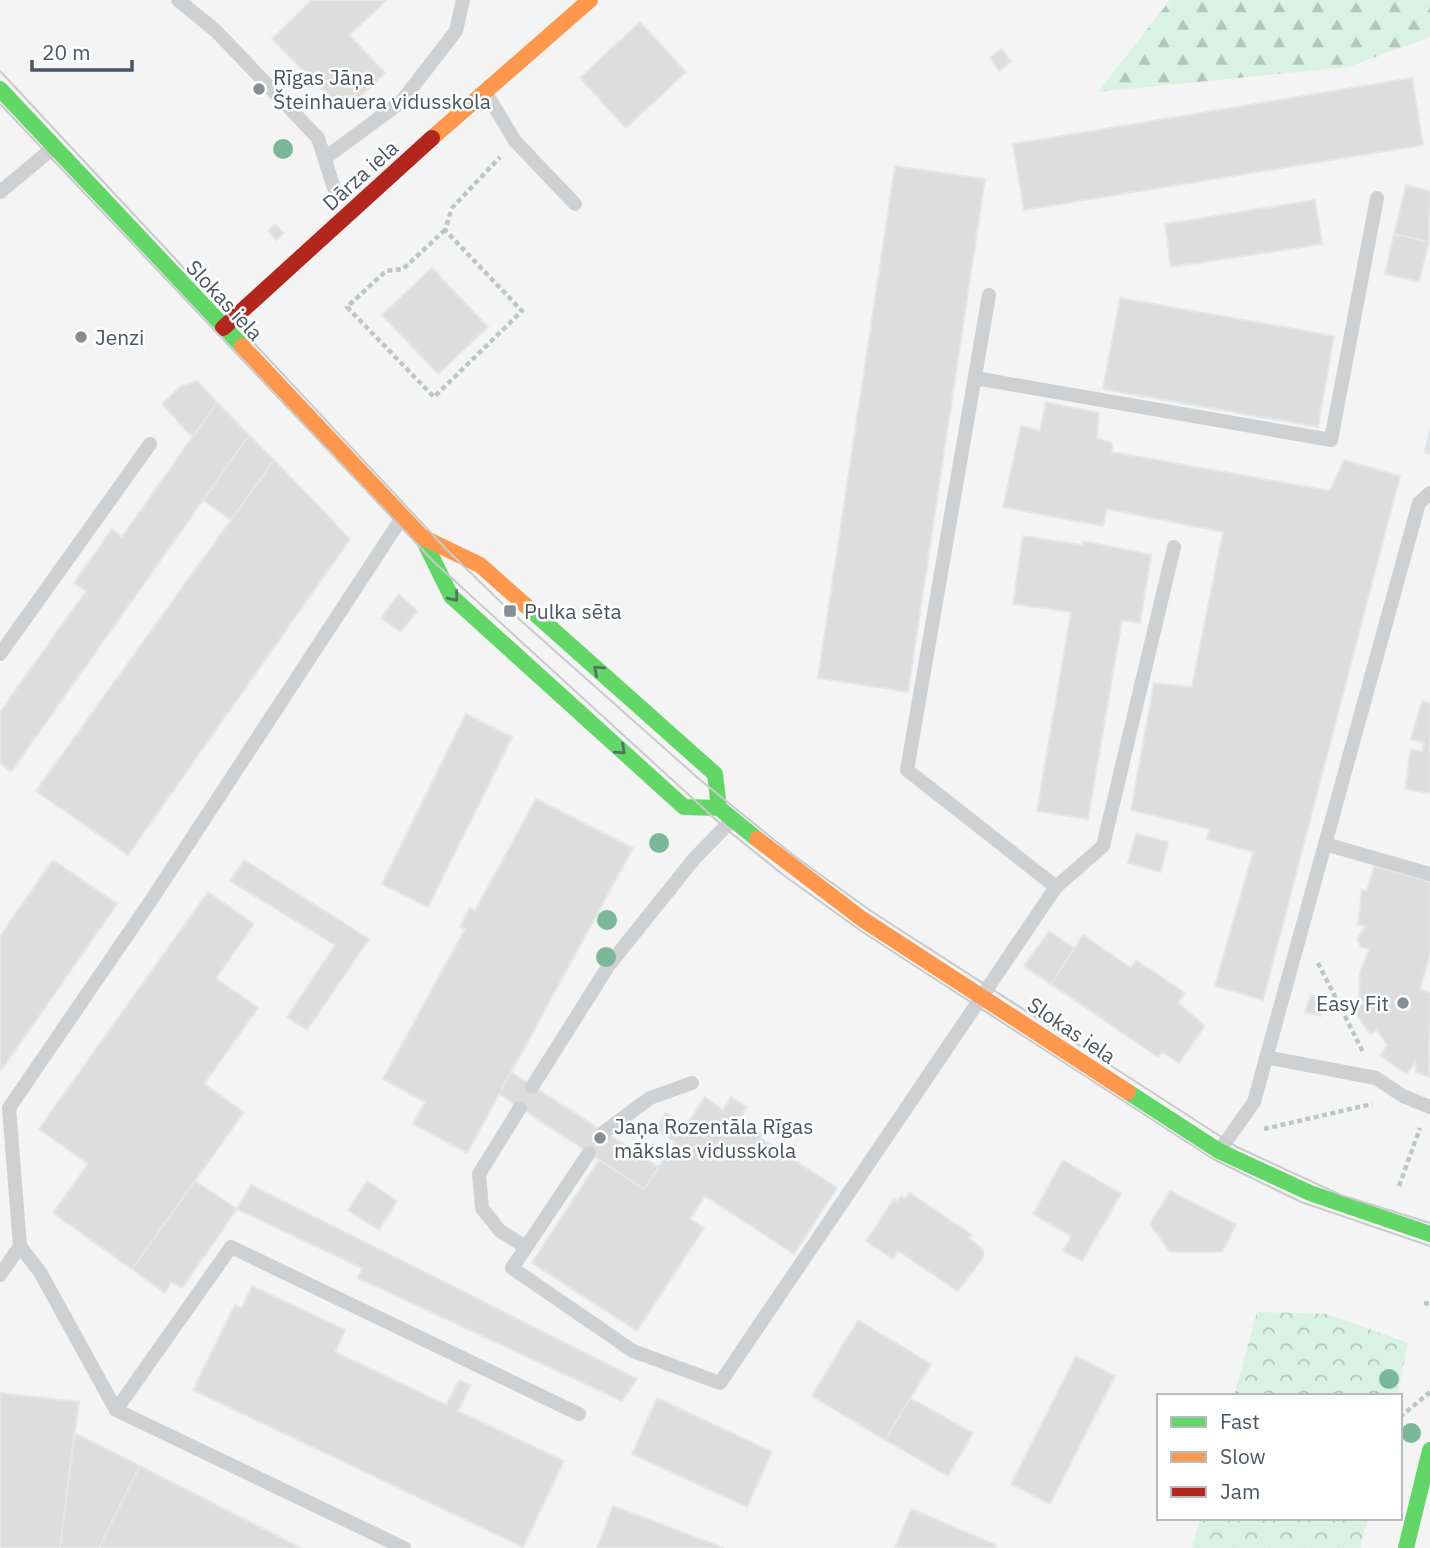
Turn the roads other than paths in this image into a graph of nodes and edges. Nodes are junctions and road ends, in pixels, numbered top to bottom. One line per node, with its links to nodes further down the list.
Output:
1 (178, 0): 7 (lane)
2 (463, 0): 7 (lane)
3 (590, 0): 5 (street, Dārza iela)
4 (0, 89): 6 (street, Slokas iela)
5 (485, 92): 11 (lane); 13 (street, Dārza iela)
6 (54, 147): 9 (lane); 13 (street, Slokas iela)
7 (324, 158): 8 (lane)
8 (334, 188)
9 (0, 192)
10 (1377, 198): 14 (lane)
11 (575, 204)
12 (989, 295): 14 (lane)
13 (223, 328): 17 (street, Slokas iela)
14 (975, 378): 25 (lane)
15 (150, 444): 20 (lane)
16 (1430, 494): 23 (lane)
17 (401, 517): 18 (street, Slokas iela); 35 (lane)
18 (422, 537): 21 (street, Slokas iela, one-way to 18); 21 (street, Slokas iela, one-way to 21)
19 (1174, 547): 25 (lane)
20 (0, 654)
21 (719, 808): 22 (street, Slokas iela)
22 (732, 820): 26 (street, Slokas iela); 29 (lane)
23 (1325, 844): 24 (lane); 27 (lane)
24 (1430, 874)
25 (1056, 887): 26 (lane)
26 (981, 995): 33 (street, Slokas iela); 38 (lane)
27 (1266, 1057): 30 (lane); 33 (lane)
28 (692, 1083): 32 (lane)
29 (532, 1087)
30 (1429, 1106)
31 (520, 1108): 38 (lane)
32 (604, 1132)
33 (1219, 1152): 36 (street, Slokas iela)
34 (589, 1153): 38 (lane)
35 (6, 1158): 37 (lane)
36 (1430, 1234)
37 (20, 1246): 39 (lane); 40 (lane)
38 (526, 1247)
39 (0, 1275)
40 (116, 1410): 41 (lane); 43 (lane)
41 (579, 1414)
42 (1430, 1450): 44 (street)
43 (404, 1548)
44 (1406, 1548)

